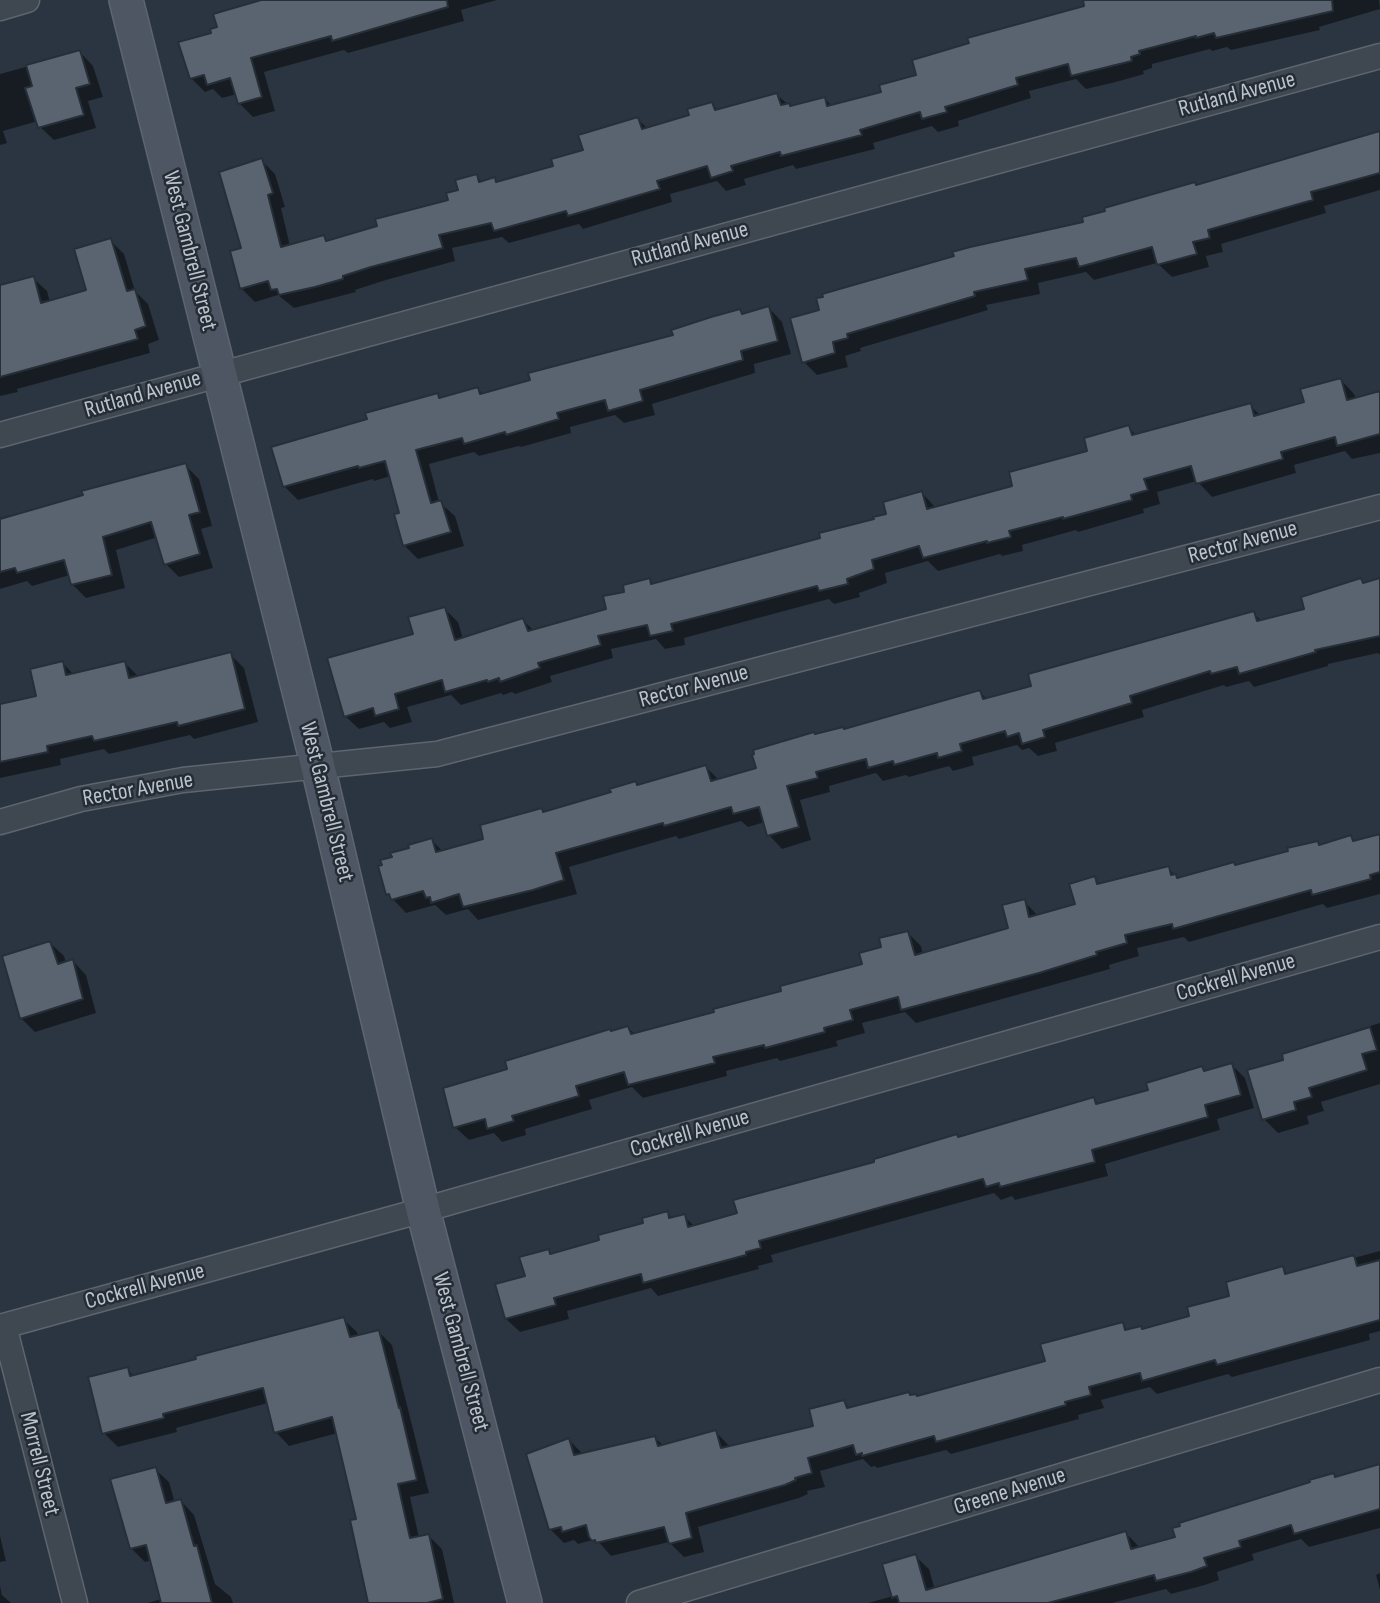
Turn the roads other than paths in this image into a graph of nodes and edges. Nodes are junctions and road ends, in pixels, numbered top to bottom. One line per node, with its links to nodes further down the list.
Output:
1 (27, 0): 3 (street)
2 (126, 0): 5 (street, West Gambrell Street)
3 (0, 8)
4 (1380, 56): 5 (street, Rutland Avenue)
5 (220, 374): 6 (street, Rutland Avenue); 8 (street, West Gambrell Street)
6 (0, 435)
7 (1380, 508): 8 (street, Rector Avenue)
8 (318, 767): 9 (street, Rector Avenue); 11 (street, West Gambrell Street)
9 (0, 822)
10 (1380, 937): 11 (street, Cockrell Avenue)
11 (423, 1210): 12 (street, Cockrell Avenue); 15 (street, West Gambrell Street)
12 (2, 1326): 14 (street, Morrell Street)
13 (1380, 1380): 16 (street, Greene Avenue)
14 (75, 1603)
15 (525, 1603)
16 (639, 1603)

